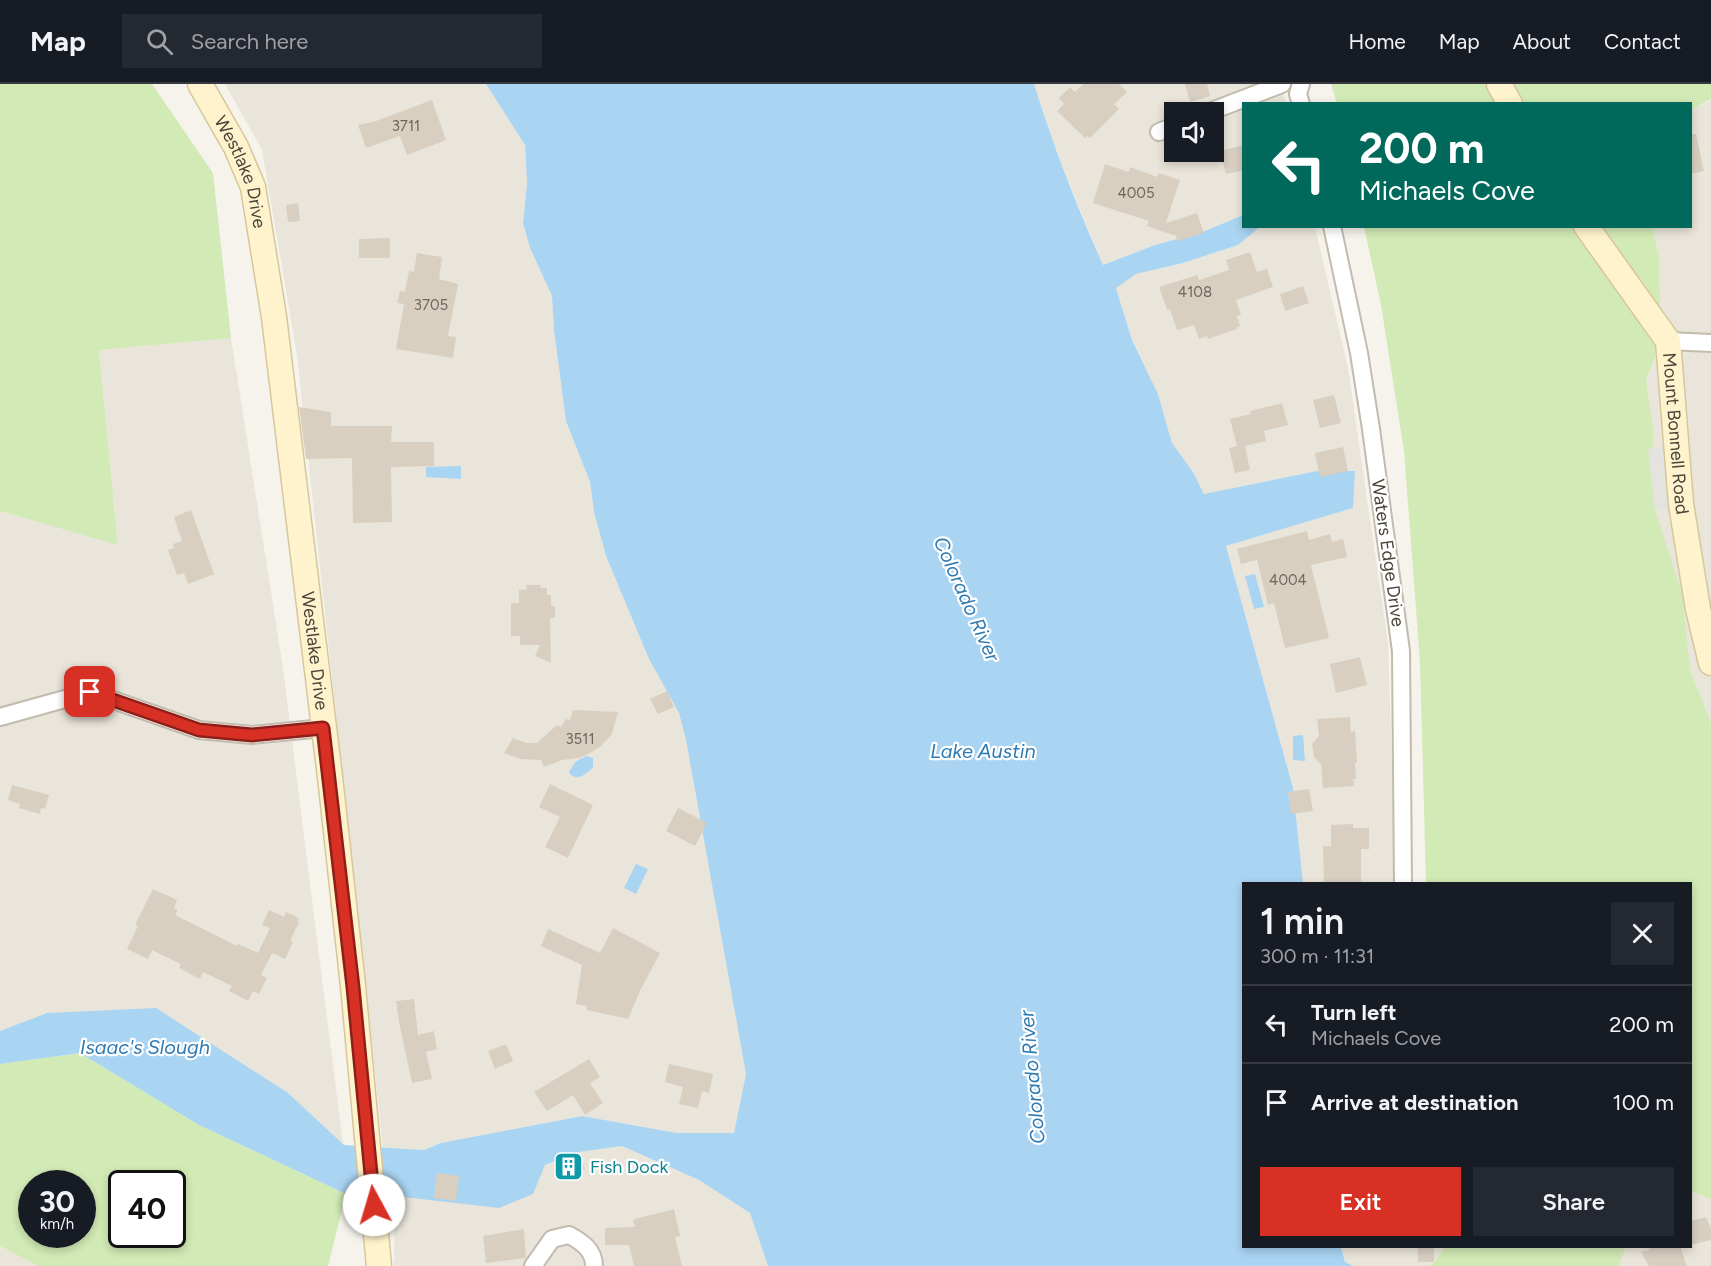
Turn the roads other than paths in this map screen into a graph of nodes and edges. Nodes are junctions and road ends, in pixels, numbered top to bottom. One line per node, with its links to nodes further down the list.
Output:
1 (200, 84): 14 (street, Westlake Drive)
2 (1282, 84): 7 (street)
3 (1301, 84): 5 (street)
4 (1499, 84): 6 (street)
5 (1300, 102)
6 (1509, 102)
7 (1224, 106)
8 (1332, 228): 15 (street, Waters Edge Drive)
9 (1587, 228): 10 (street, Mount Bonnell Road)
10 (1668, 341): 11 (street); 12 (street, Mount Bonnell Road)
11 (1711, 343)
12 (1711, 663)
13 (0, 717): 14 (street)
14 (323, 728): 16 (street, Westlake Drive)
15 (1403, 882)
16 (379, 1266)
17 (533, 1266): 18 (street)
18 (594, 1266)

